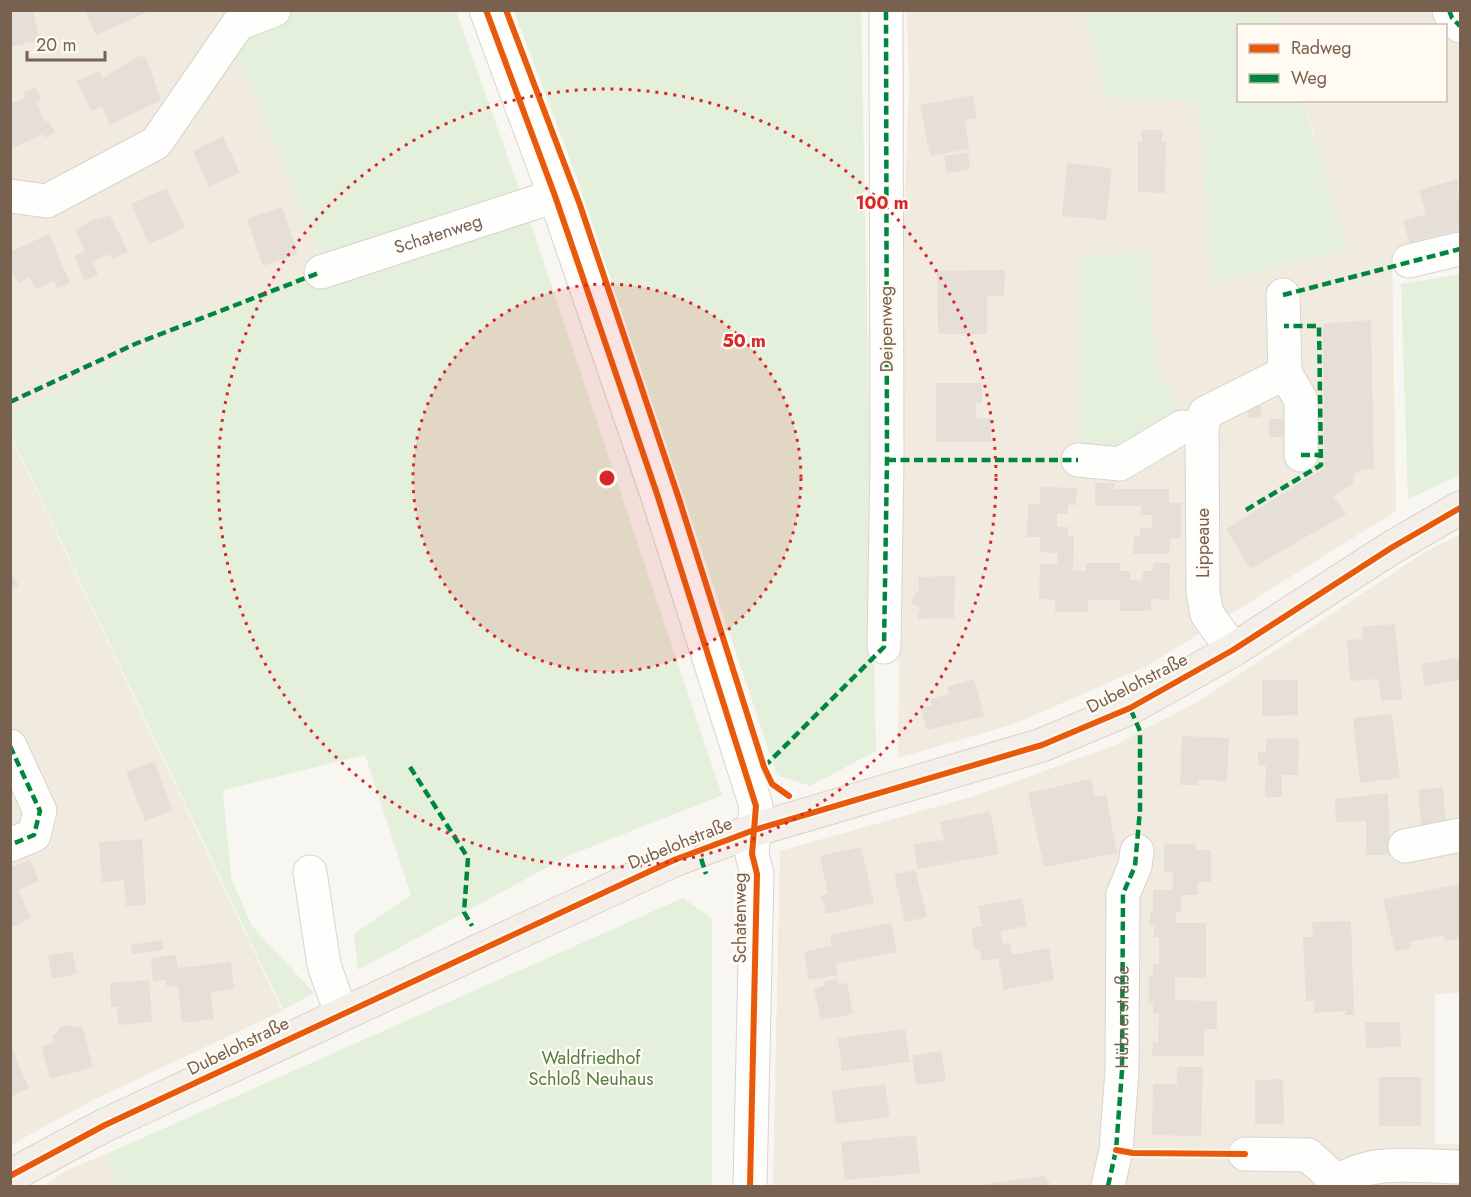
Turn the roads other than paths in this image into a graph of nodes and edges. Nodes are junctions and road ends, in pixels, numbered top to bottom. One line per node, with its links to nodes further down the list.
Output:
1 (274, 10): 5 (street)
2 (486, 10): 8 (street, Schatenweg)
3 (886, 10): 18 (street, Deipenweg)
4 (1449, 10): 6 (street)
5 (233, 17): 7 (street)
6 (1461, 26)
7 (10, 196)
8 (555, 196): 11 (street, Schatenweg); 21 (street, Schatenweg)
9 (1461, 249): 10 (street)
10 (1409, 261)
11 (321, 272)
12 (1283, 295): 13 (street)
13 (1285, 373): 14 (street); 15 (street)
14 (1202, 428): 16 (street); 19 (street, Lippeaue)
15 (1301, 455)
16 (1078, 460)
17 (1461, 508): 19 (main road, Dubelohstraße)
18 (884, 647)
19 (1244, 651): 21 (main road, Dubelohstraße)
20 (10, 746): 23 (street)
21 (754, 830): 27 (main road, Dubelohstraße); 32 (street, Schatenweg)
22 (1461, 835): 24 (street)
23 (10, 845)
24 (1405, 846)
25 (1137, 851): 33 (street, Hübnerstraße)
26 (310, 872): 27 (street)
27 (341, 1013): 30 (main road, Dubelohstraße)
28 (1245, 1154): 31 (street)
29 (1461, 1167): 31 (street)
30 (10, 1176)
31 (1336, 1184)
32 (750, 1186)
33 (1108, 1186)

